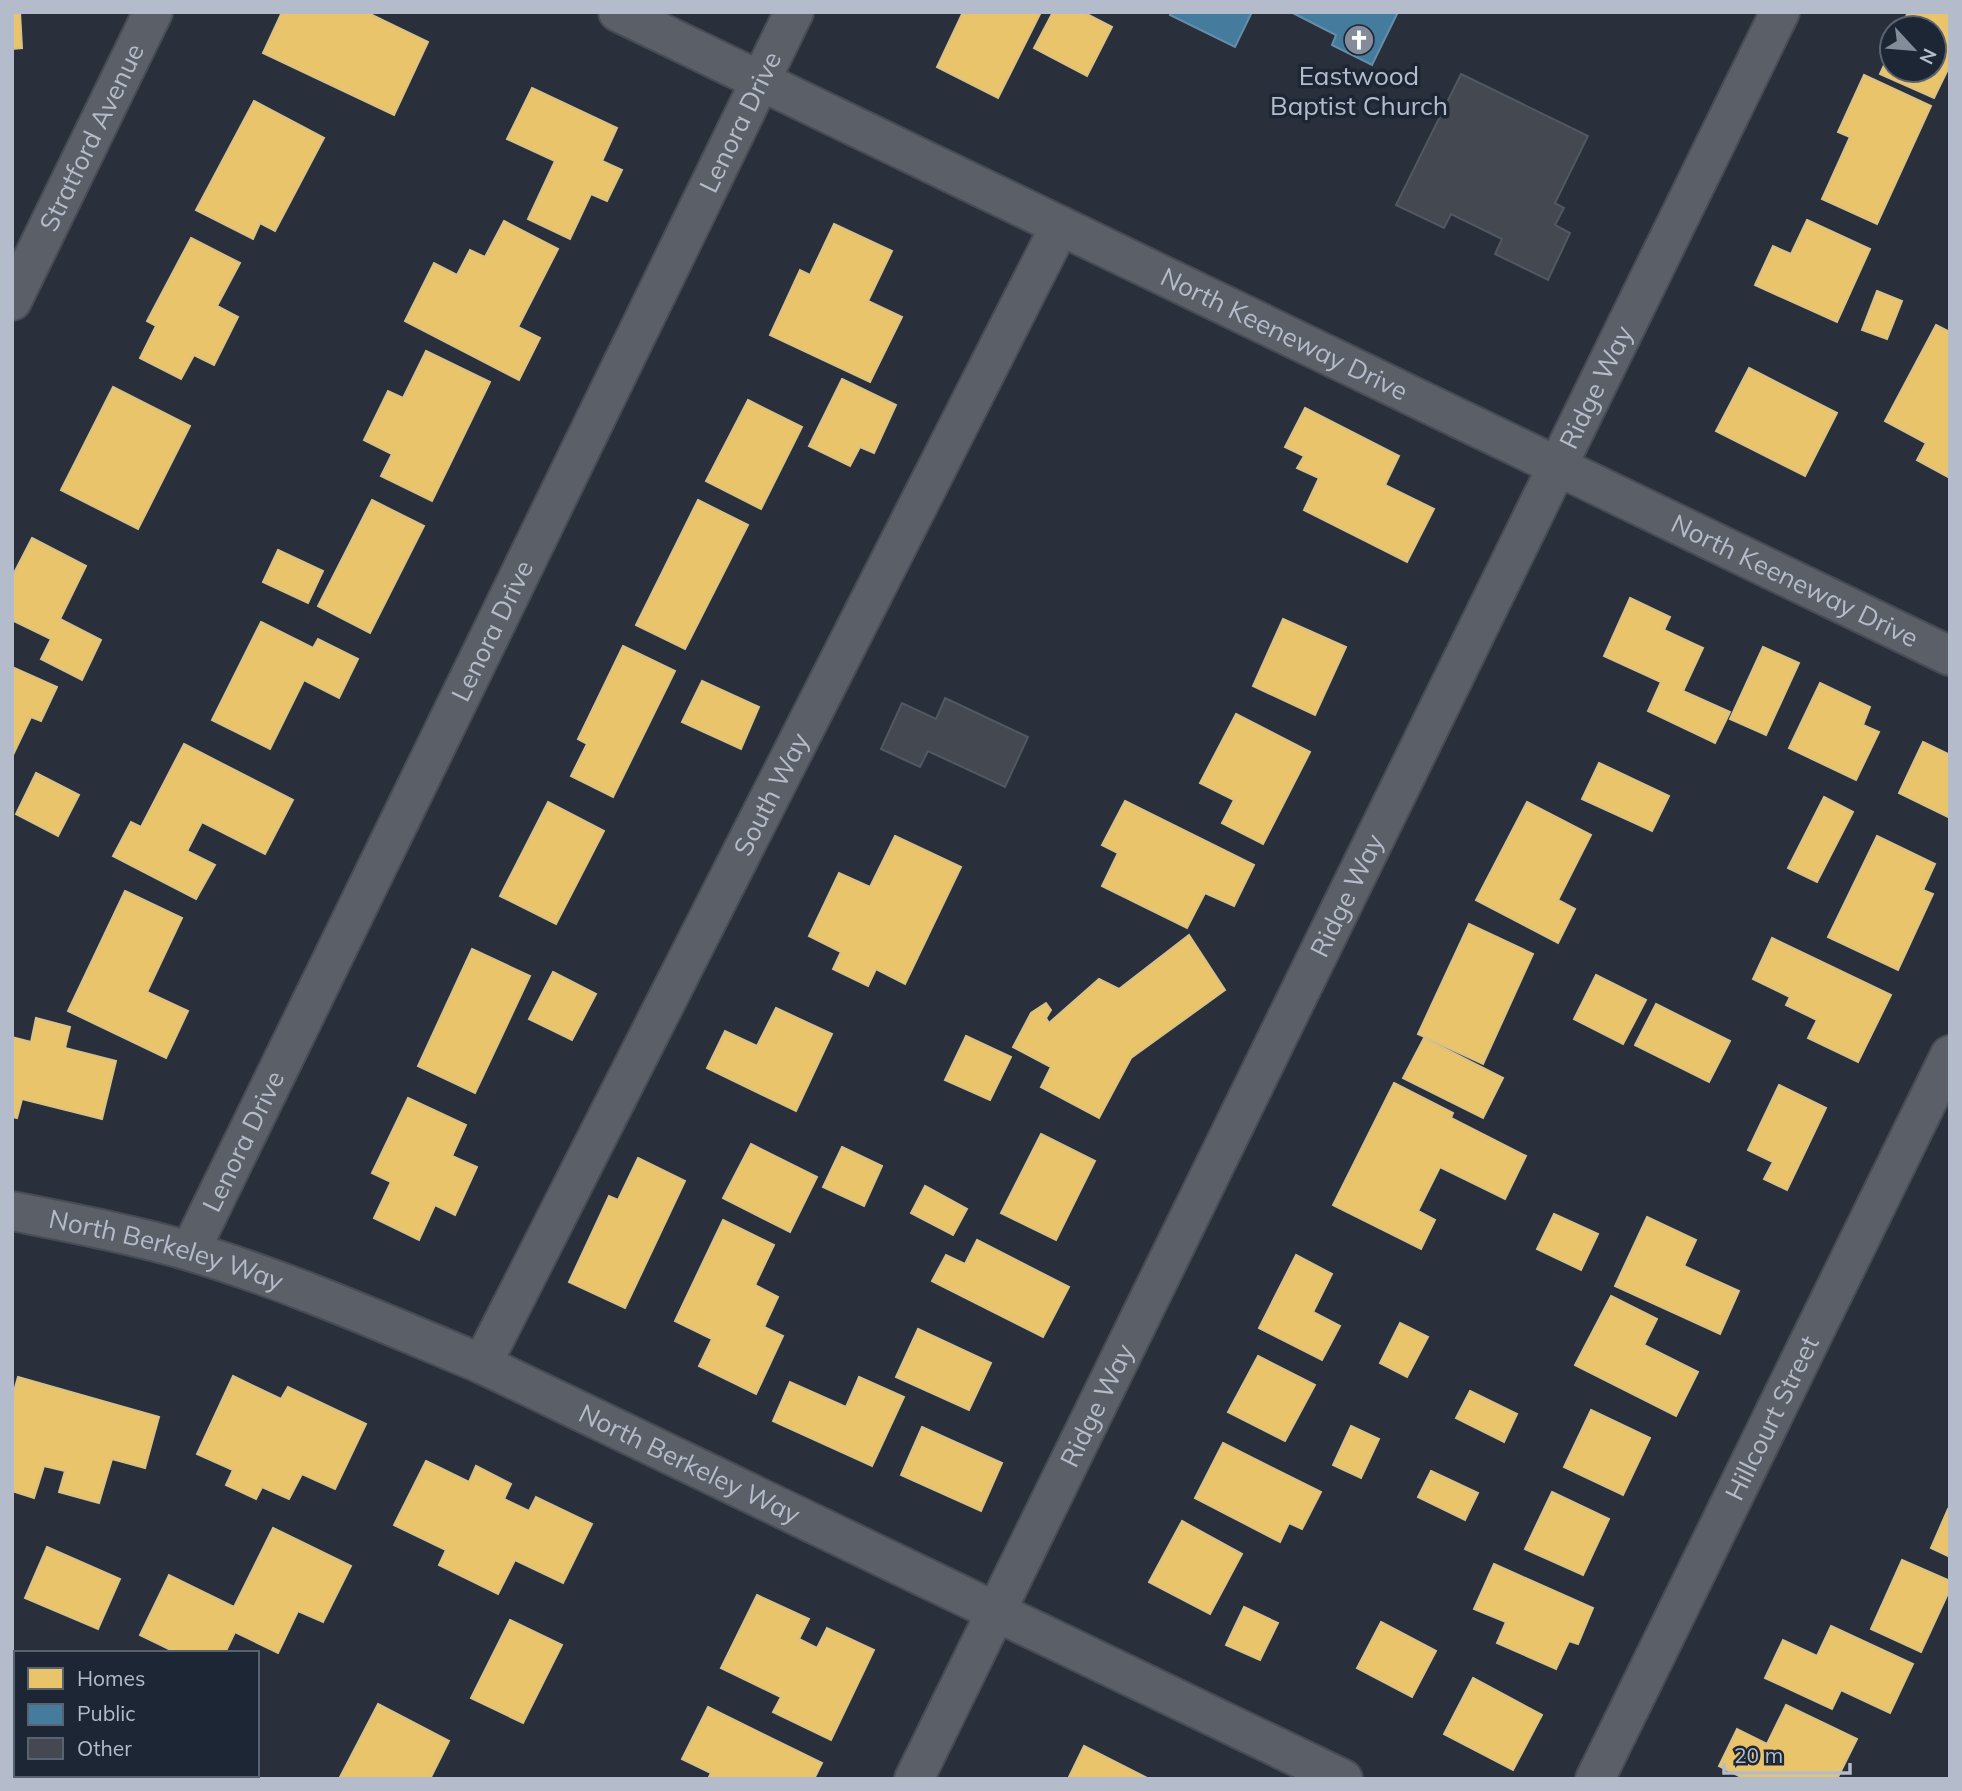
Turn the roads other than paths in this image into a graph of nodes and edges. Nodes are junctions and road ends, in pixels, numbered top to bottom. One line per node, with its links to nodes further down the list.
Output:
1 (153, 12): 7 (street, Stratford Avenue)
2 (618, 12): 5 (street, North Keeneway Drive)
3 (794, 12): 5 (street, Lenora Drive)
4 (1780, 12): 8 (street, Ridge Way)
5 (760, 81): 6 (street, North Keeneway Drive); 12 (street, Lenora Drive)
6 (1060, 226): 8 (street, North Keeneway Drive); 13 (street, South Way)
7 (12, 301)
8 (1559, 467): 9 (street, North Keeneway Drive); 14 (street, Ridge Way)
9 (1950, 656)
10 (1950, 1055): 17 (street, Hillcourt Street)
11 (12, 1211): 12 (street, North Berkeley Way)
12 (190, 1251): 13 (street, North Berkeley Way)
13 (482, 1364): 14 (street, North Berkeley Way)
14 (996, 1612): 15 (street, Ridge Way); 16 (street, North Berkeley Way)
15 (914, 1779)
16 (1343, 1779)
17 (1595, 1779)

